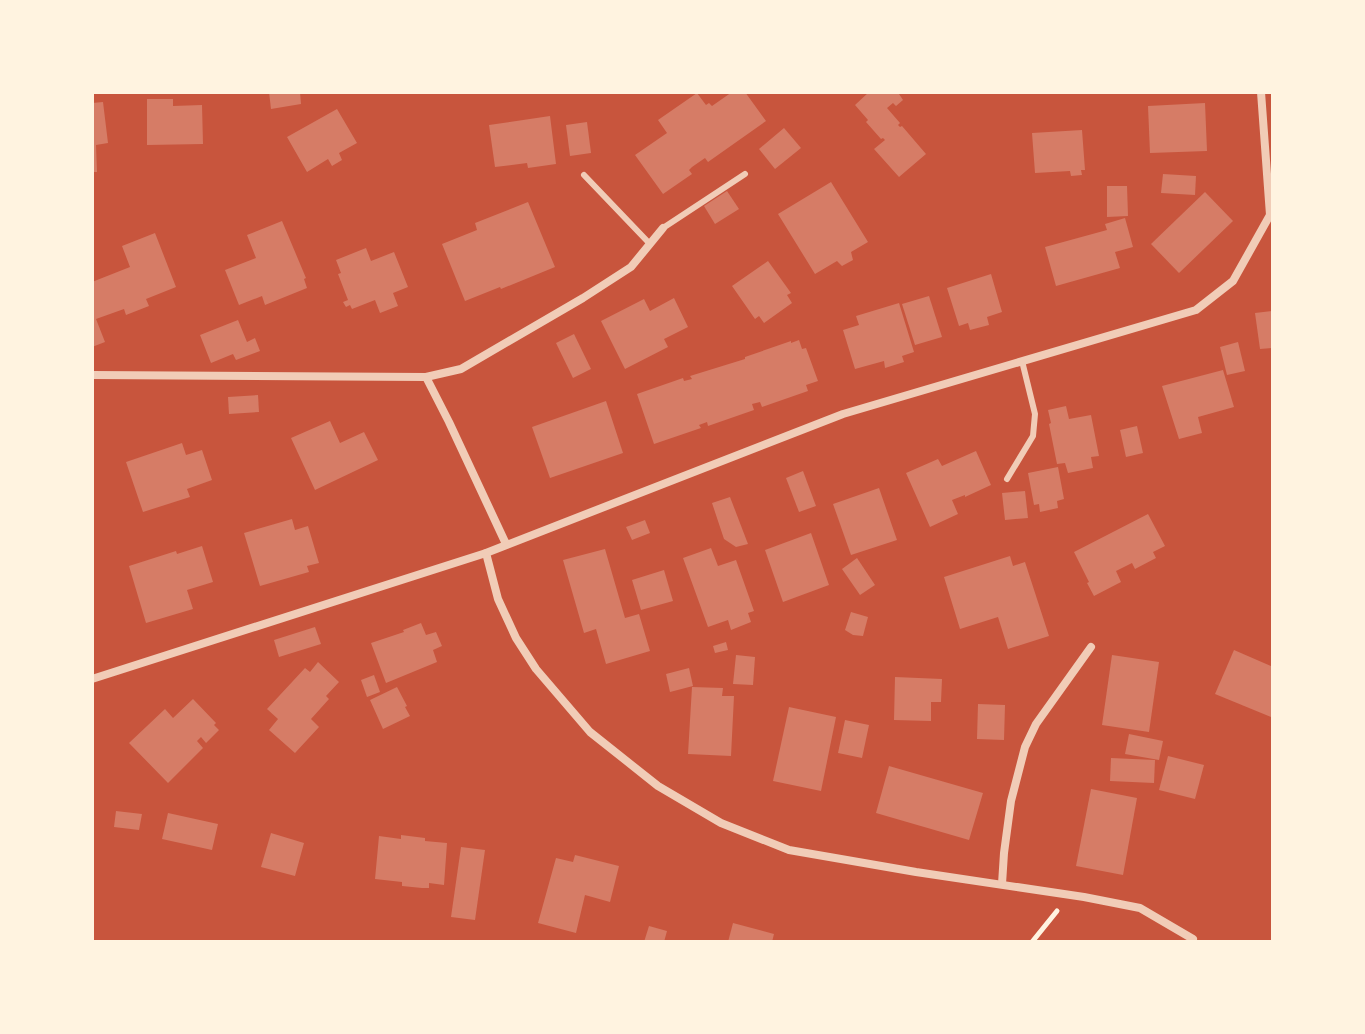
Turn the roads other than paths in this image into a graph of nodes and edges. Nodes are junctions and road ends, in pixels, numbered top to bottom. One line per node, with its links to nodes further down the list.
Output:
1 (1261, 92): 4 (street)
2 (745, 174): 5 (lane)
3 (584, 175): 6 (lane)
4 (1272, 214): 7 (street)
5 (663, 228): 6 (street)
6 (650, 244): 9 (street)
7 (1022, 361): 10 (lane); 11 (street)
8 (92, 375): 9 (street)
9 (426, 377): 11 (street)
10 (1007, 479)
11 (506, 544): 12 (street)
12 (486, 553): 14 (street); 15 (street)
13 (1091, 647): 15 (street)
14 (92, 679)
15 (1002, 884): 16 (street)
16 (1193, 939)

